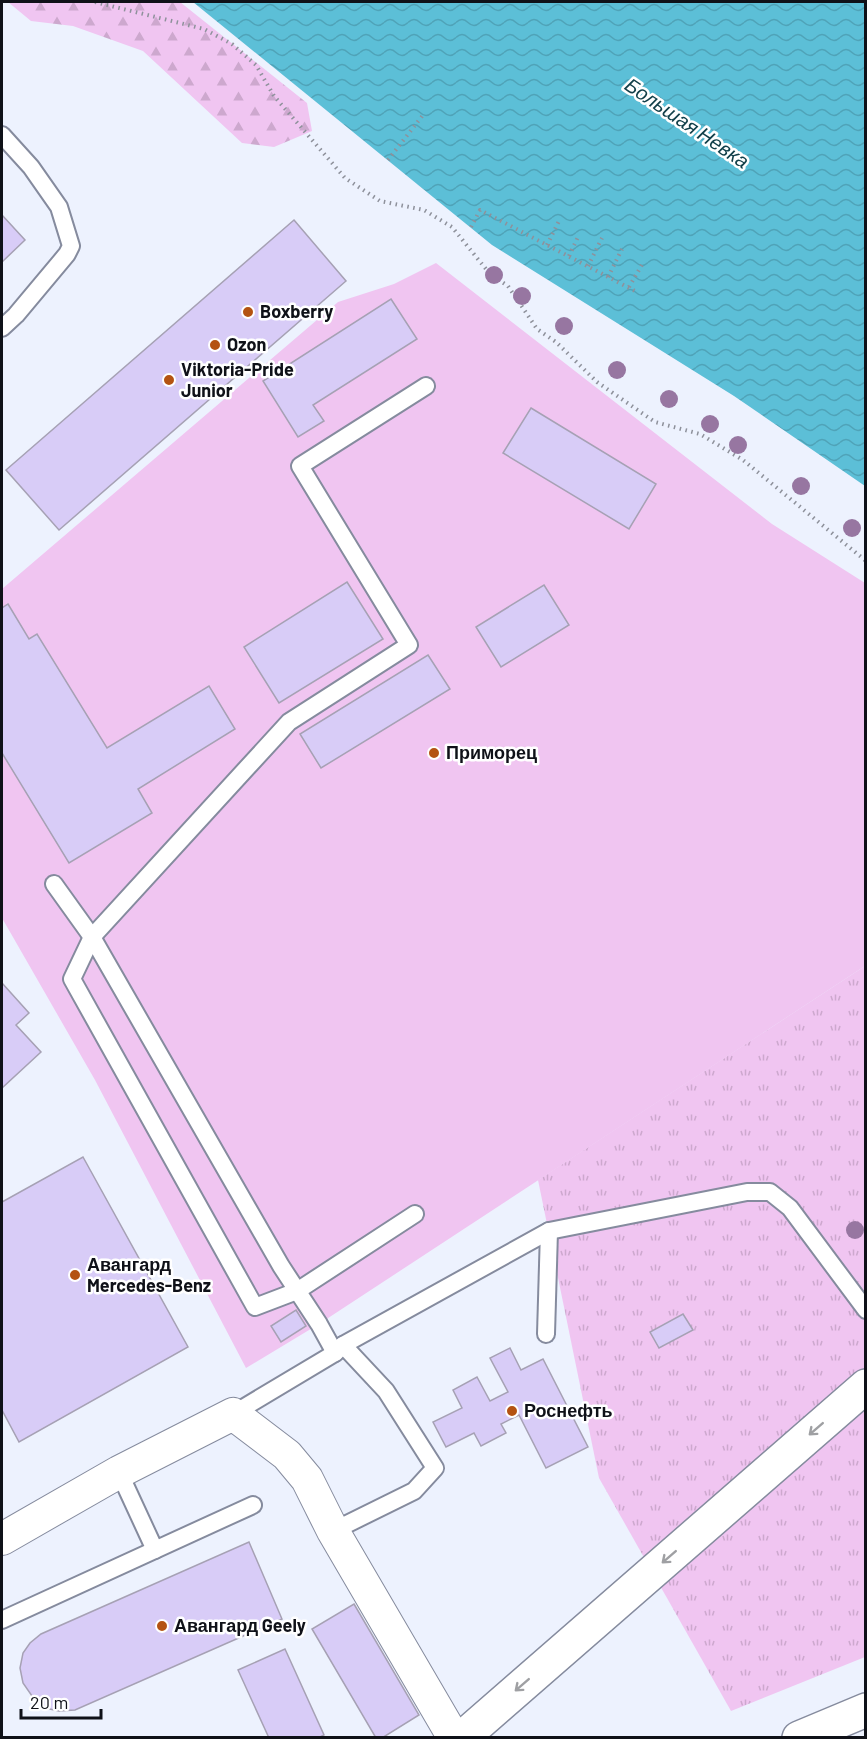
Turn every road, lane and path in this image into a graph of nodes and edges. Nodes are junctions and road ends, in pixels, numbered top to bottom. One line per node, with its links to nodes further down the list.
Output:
1 (95, 2): 19 (path)
2 (423, 115): 4 (path)
3 (2, 135): 17 (lane)
4 (388, 160)
5 (560, 219): 9 (path)
6 (471, 227): 9 (path)
7 (578, 237): 11 (path)
8 (602, 238): 13 (path)
9 (548, 245): 11 (path)
10 (622, 249): 14 (path)
11 (569, 256): 13 (path)
12 (643, 262): 15 (path)
13 (588, 267): 14 (path)
14 (608, 277): 15 (path)
15 (629, 287): 16 (path)
16 (635, 291)
17 (2, 328)
18 (426, 386): 21 (lane)
19 (866, 561)
20 (54, 884): 21 (lane)
21 (92, 937): 24 (lane); 24 (lane)
22 (415, 1214): 24 (lane)
23 (549, 1231): 25 (lane); 26 (lane); 27 (lane)
24 (297, 1291): 27 (lane)
25 (866, 1310)
26 (546, 1334)
27 (339, 1349): 29 (lane); 32 (lane)
28 (866, 1386): 38 (main road, one-way to 38)
29 (233, 1414): 30 (street); 32 (street)
30 (119, 1472): 33 (street); 34 (lane)
31 (253, 1505): 34 (lane)
32 (333, 1531): 37 (street)
33 (2, 1539)
34 (155, 1550): 35 (lane)
35 (2, 1620)
36 (866, 1710): 39 (main road)
37 (454, 1737)
38 (462, 1737)
39 (799, 1737)

